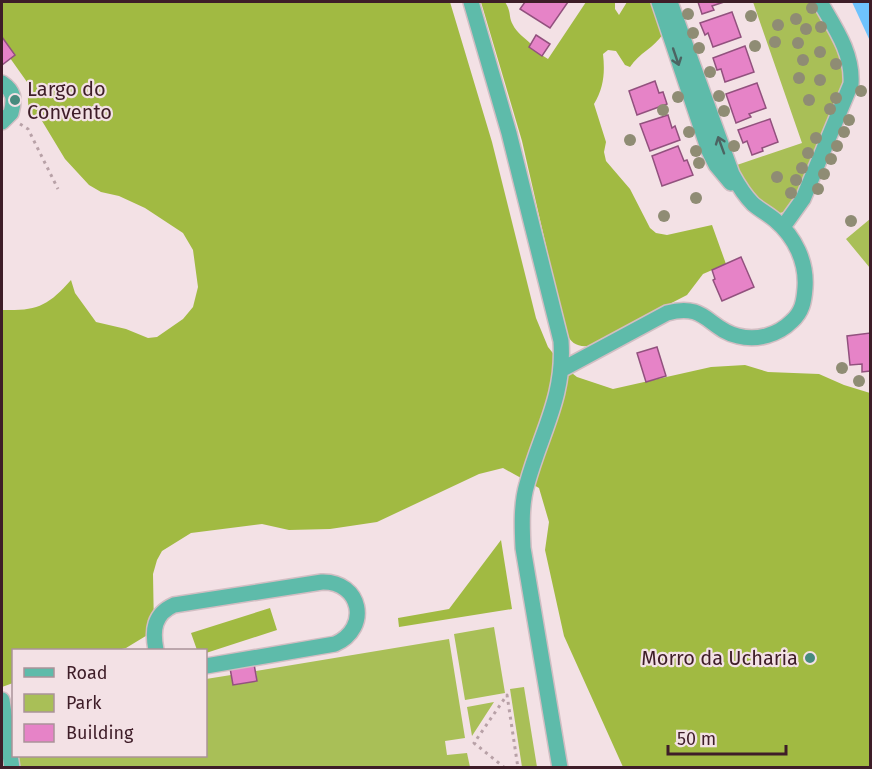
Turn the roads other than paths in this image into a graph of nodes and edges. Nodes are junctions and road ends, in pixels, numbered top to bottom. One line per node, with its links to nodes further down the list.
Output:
1 (471, 2): 9 (lane)
2 (659, 2): 7 (lane, one-way to 7)
3 (670, 2): 7 (lane, one-way to 3)
4 (820, 2): 8 (lane)
5 (2, 82): 6 (lane)
6 (5, 119)
7 (747, 197): 8 (lane)
8 (783, 227): 9 (lane)
9 (561, 370): 14 (lane)
10 (156, 649): 11 (lane)
11 (207, 666)
12 (2, 700): 13 (lane)
13 (12, 768)
14 (560, 768)

